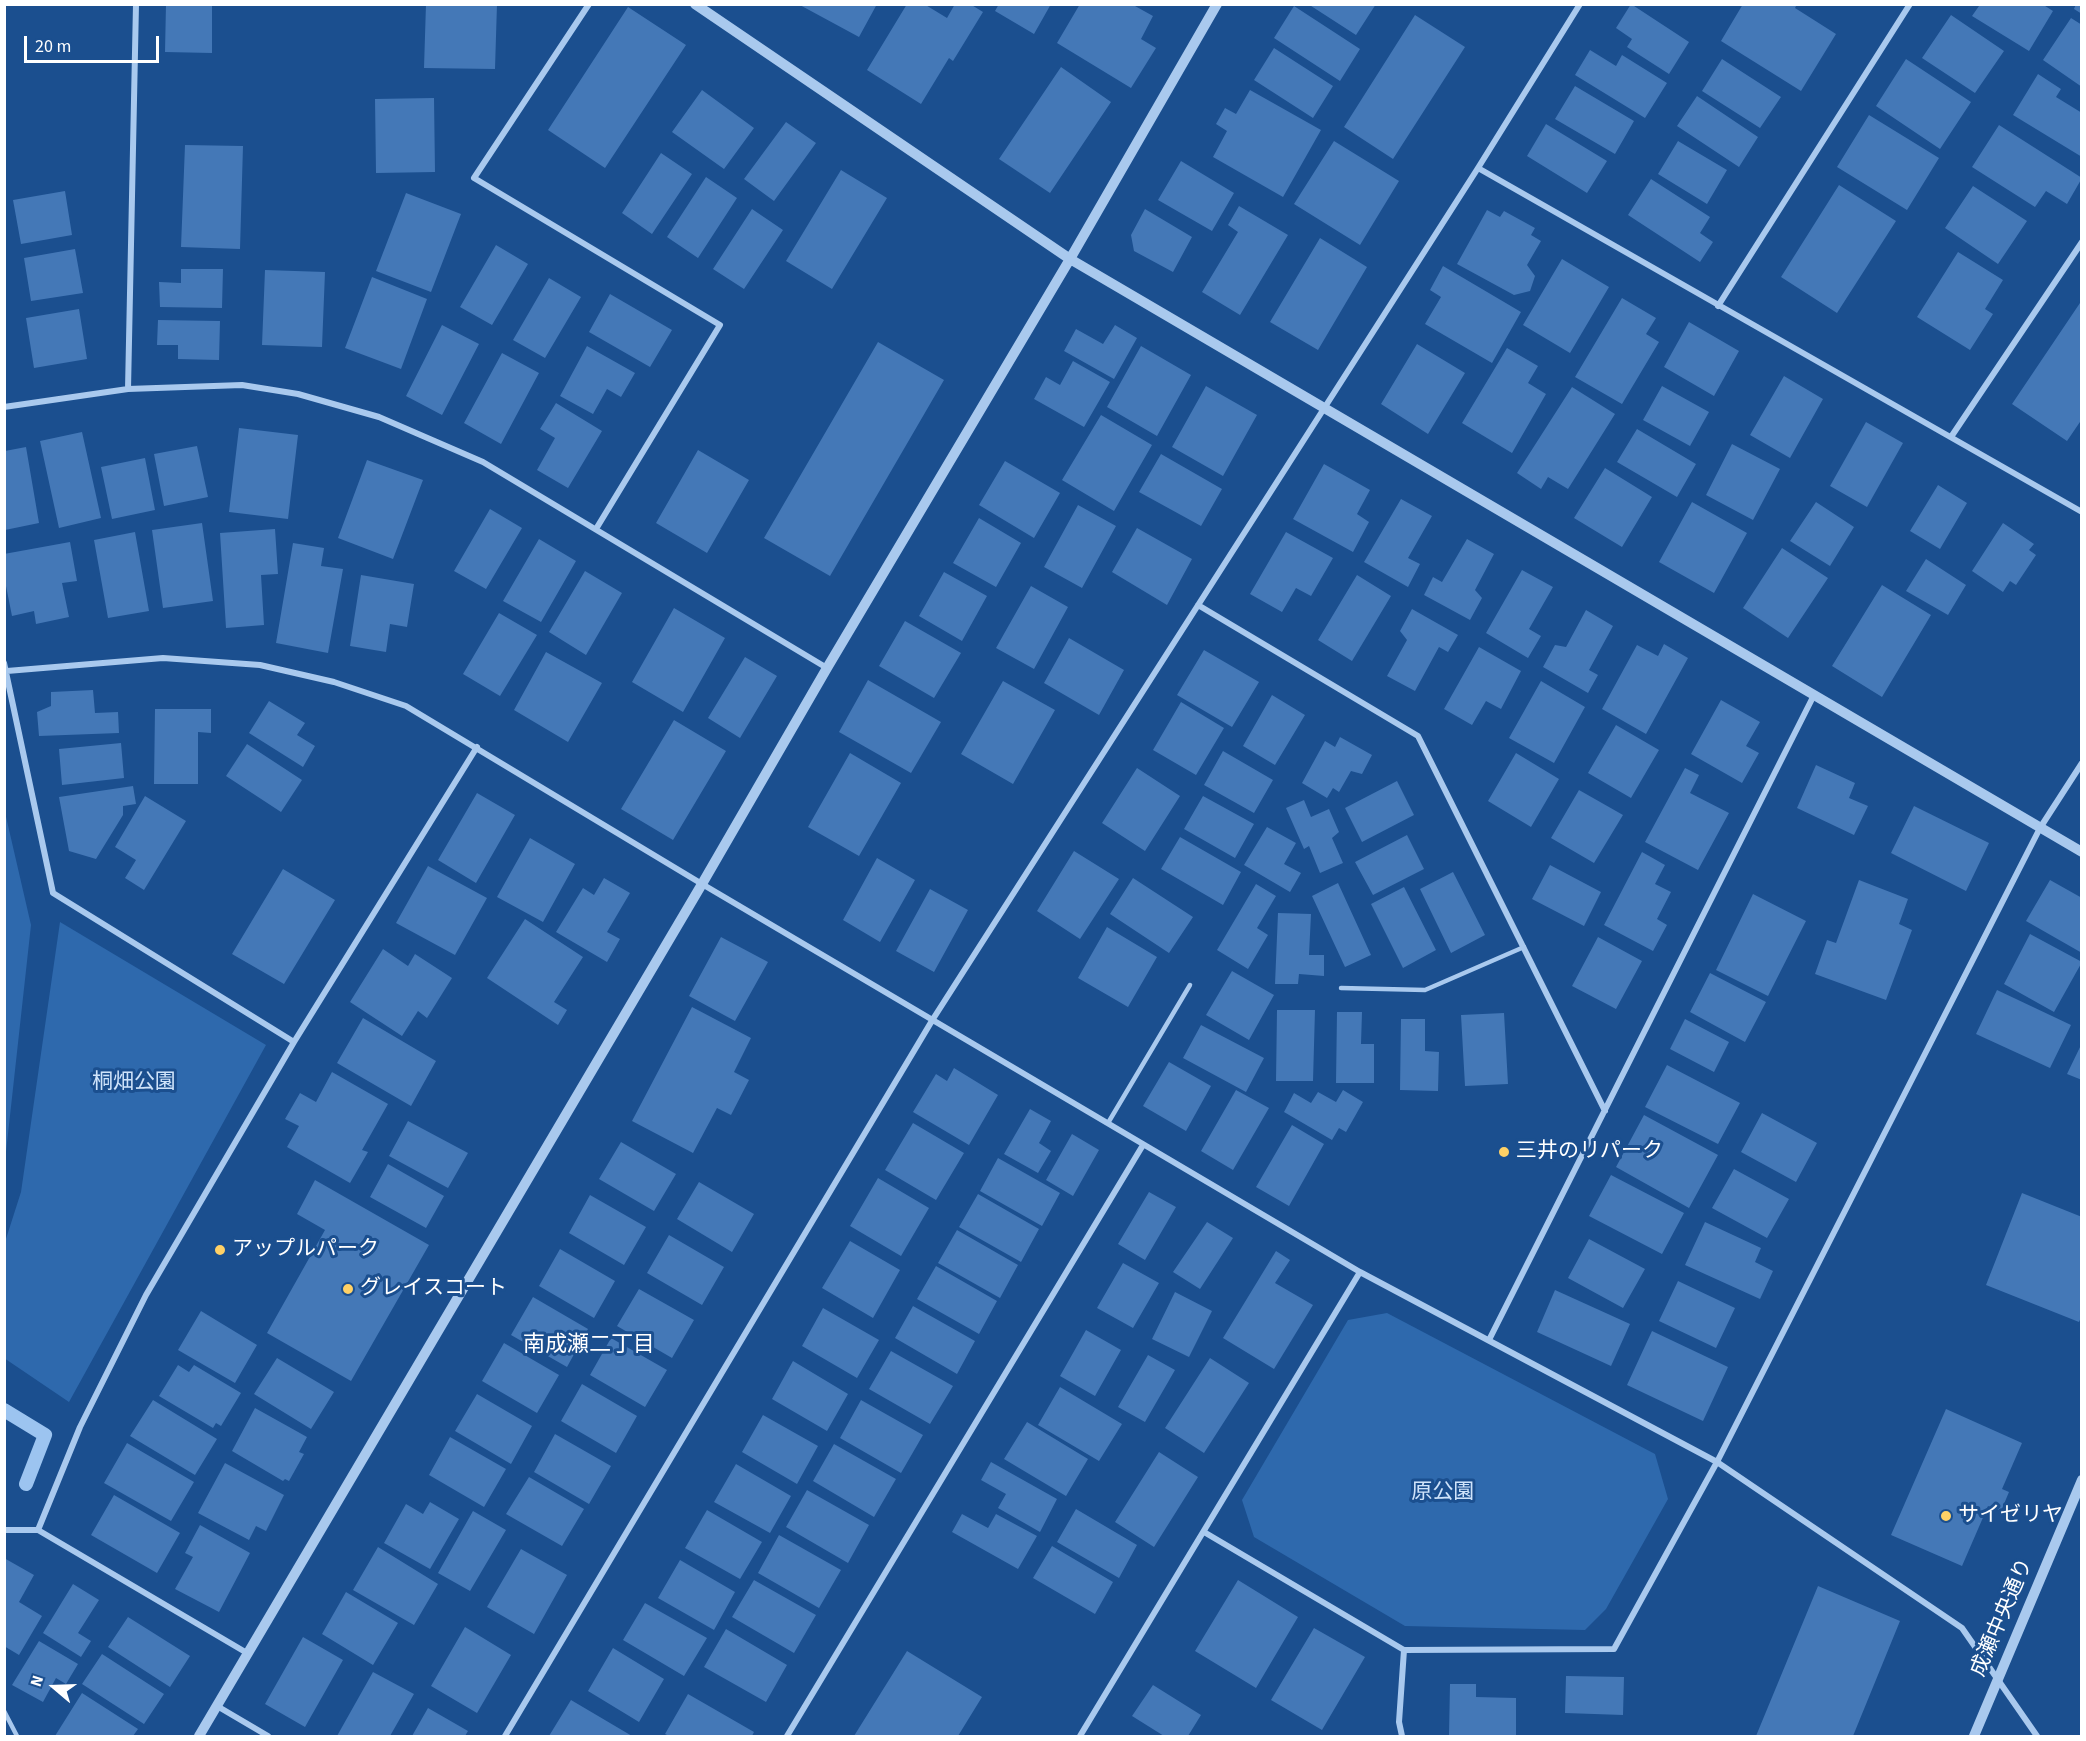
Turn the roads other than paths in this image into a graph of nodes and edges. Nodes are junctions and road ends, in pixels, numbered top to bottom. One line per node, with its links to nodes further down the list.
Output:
1 (136, 4): 11 (street)
2 (589, 4): 16 (street)
3 (695, 4): 9 (street)
4 (1580, 4): 7 (street)
5 (1910, 4): 10 (street)
6 (1216, 5): 9 (street)
7 (1478, 168): 10 (street); 13 (street)
8 (2082, 242): 14 (street)
9 (1070, 259): 13 (street); 19 (street)
10 (1718, 306): 14 (street)
11 (128, 389): 12 (street); 16 (street)
12 (4, 407)
13 (1324, 409): 17 (street); 21 (street)
14 (1951, 437): 15 (street)
15 (2082, 512)
16 (596, 529): 19 (street)
17 (1198, 605): 27 (street); 30 (street)
18 (4, 663): 20 (street)
19 (827, 668): 26 (street)
20 (7, 671): 22 (street); 31 (street)
21 (1814, 695): 24 (street); 32 (street)
22 (477, 747): 26 (street); 31 (street)
23 (2082, 763): 24 (street)
24 (2040, 828): 25 (street); 37 (street)
25 (2082, 852)
26 (702, 884): 30 (street); 43 (street)
27 (1524, 947): 29 (lane); 32 (street)
28 (1190, 985): 33 (lane)
29 (1341, 988)
30 (933, 1019): 33 (street); 50 (street)
31 (294, 1042): 40 (street)
32 (1605, 1111): 36 (street)
33 (1108, 1123): 34 (street)
34 (1143, 1144): 35 (street); 51 (street)
35 (1360, 1272): 36 (street); 41 (street)
36 (1489, 1340): 37 (street)
37 (1717, 1462): 42 (street); 44 (street)
38 (2082, 1480): 44 (street, 成瀬中央通り)
39 (4, 1530): 40 (street)
40 (38, 1530): 43 (street)
41 (1204, 1532): 42 (street); 52 (street)
42 (1404, 1650): 53 (street)
43 (247, 1653): 45 (street)
44 (1998, 1681): 54 (street, 成瀬中央通り); 55 (street)
45 (216, 1706): 48 (street); 49 (street)
46 (4, 1711): 47 (lane)
47 (17, 1737)
48 (199, 1737)
49 (268, 1737)
50 (505, 1737)
51 (787, 1737)
52 (1080, 1737)
53 (1402, 1737)
54 (1974, 1737)
55 (2037, 1737)

